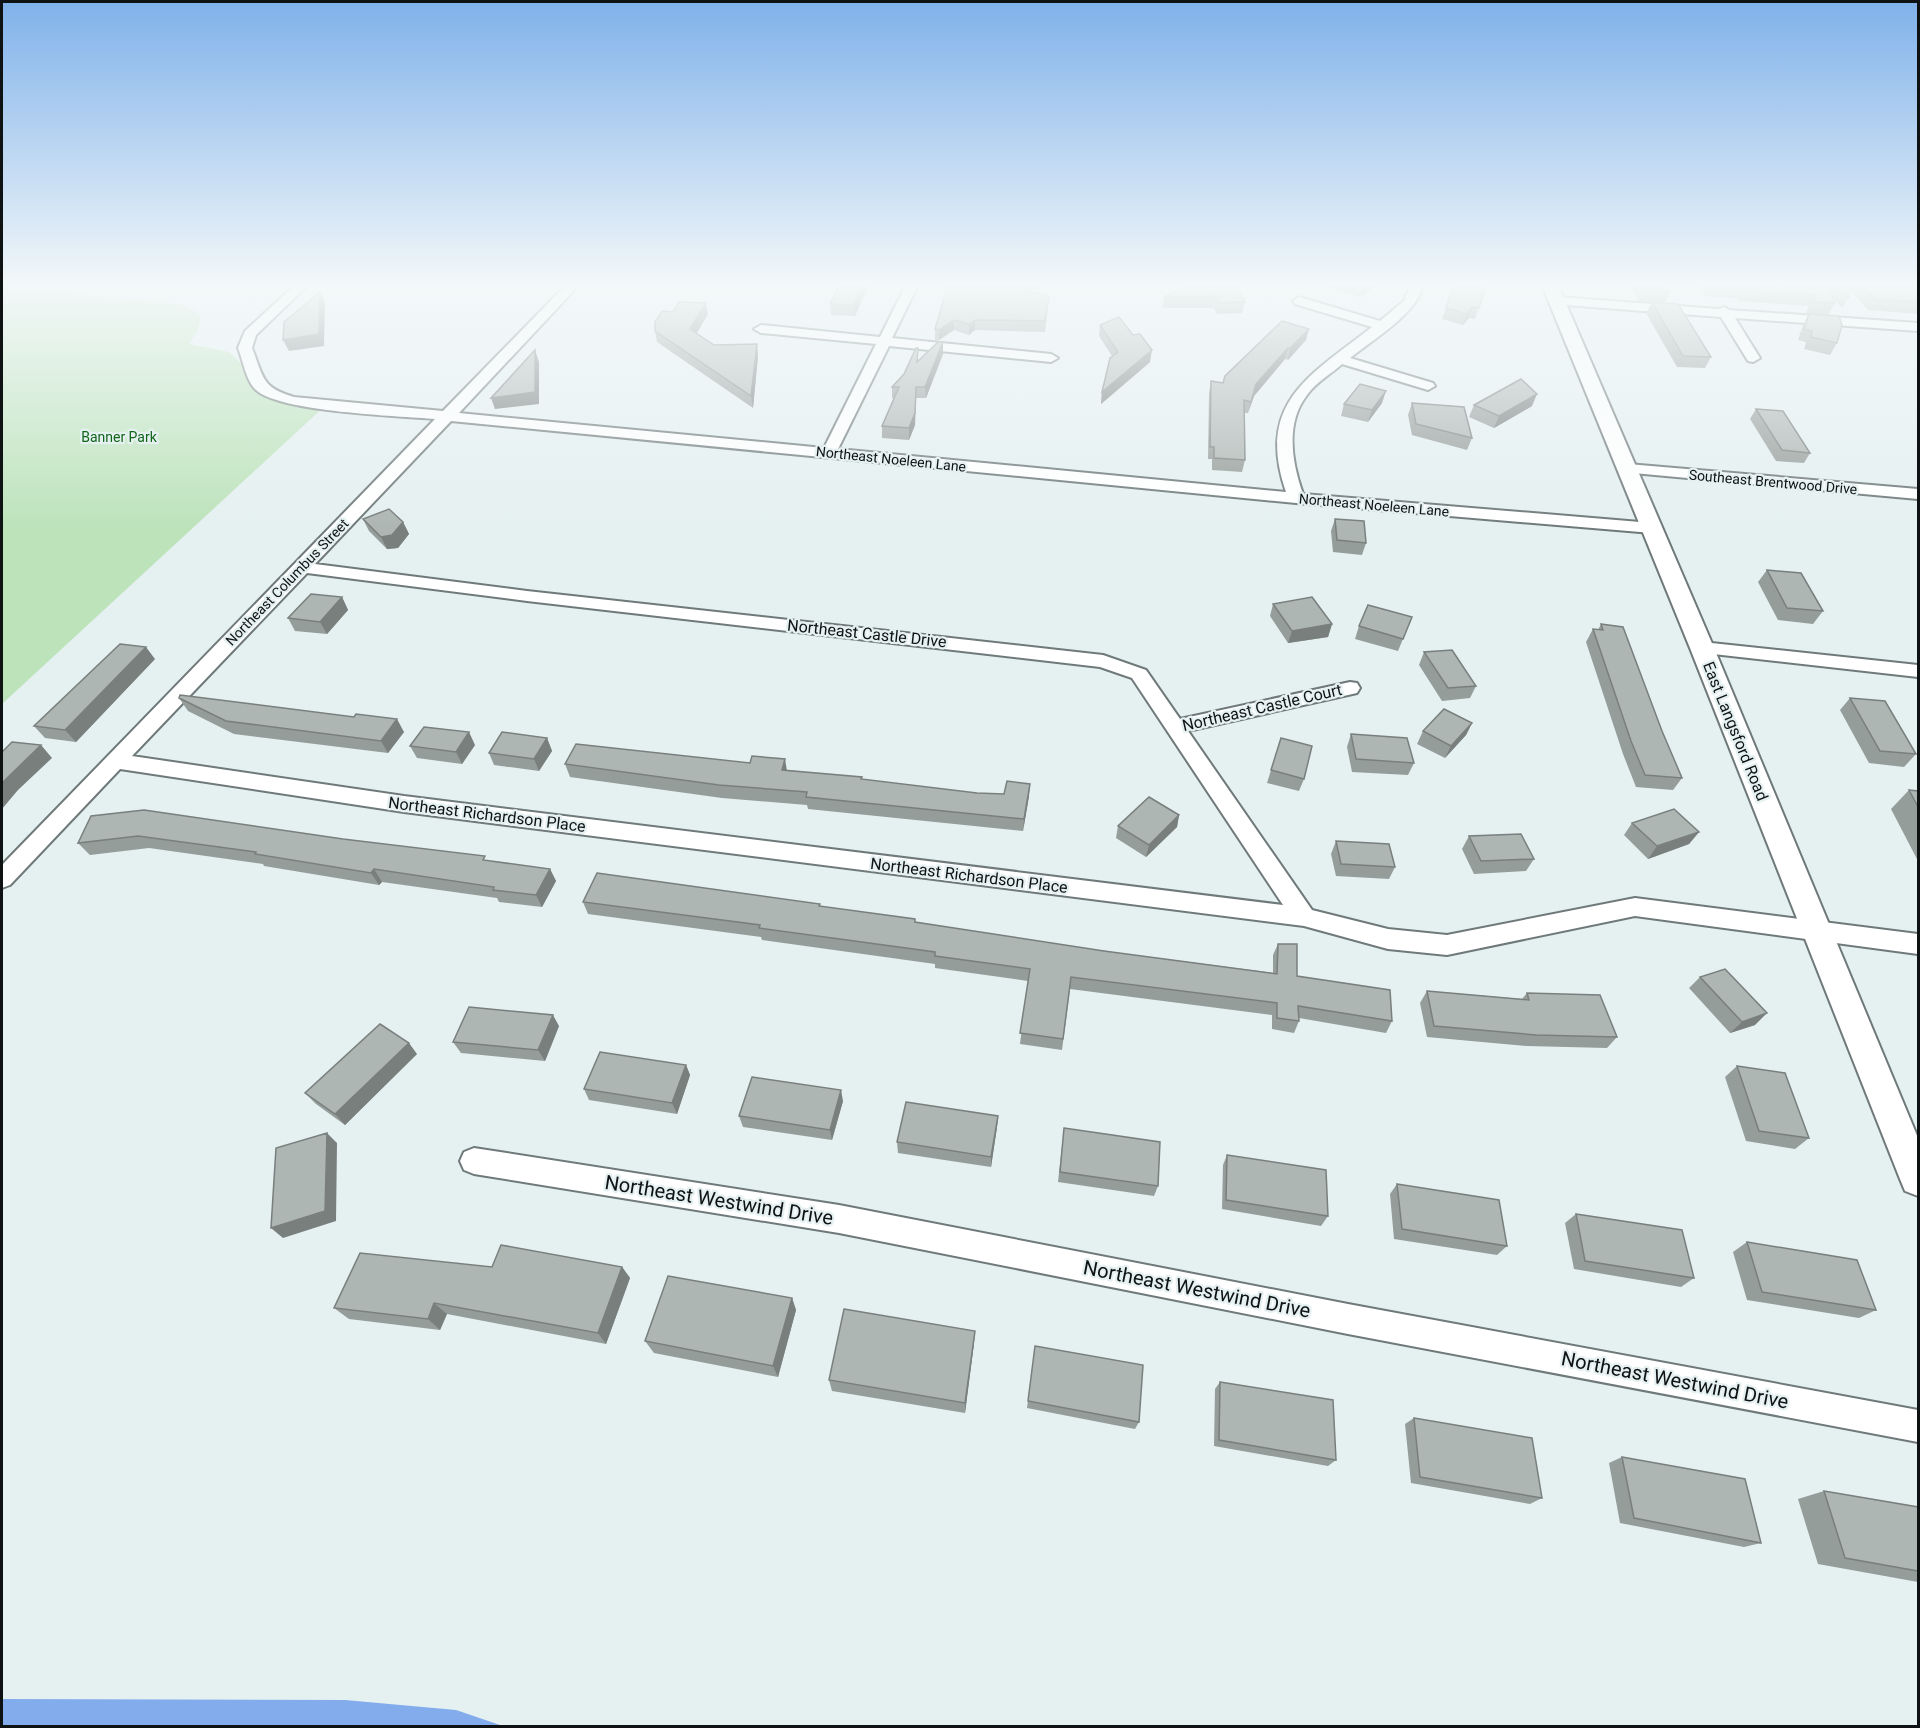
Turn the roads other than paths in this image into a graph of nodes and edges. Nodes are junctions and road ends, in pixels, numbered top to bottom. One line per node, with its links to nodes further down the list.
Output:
1 (252, 366): 8 (street, Northeast Noeleen Lane)
2 (496, 366): 8 (street, Northeast Columbus Street)
3 (872, 366): 9 (street)
4 (1331, 366): 12 (street)
5 (1360, 366): 7 (street)
6 (1584, 366): 10 (street, East Langsford Road)
7 (1428, 386)
8 (449, 415): 9 (street, Northeast Noeleen Lane); 14 (street, Northeast Columbus Street)
9 (828, 453): 12 (street, Northeast Noeleen Lane)
10 (1628, 470): 11 (street, Southeast Brentwood Drive); 13 (street, East Langsford Road)
11 (1918, 494)
12 (1296, 498): 13 (street, Northeast Noeleen Lane)
13 (1652, 528): 15 (street, East Langsford Road)
14 (302, 567): 18 (street, Northeast Castle Drive); 19 (street, Northeast Columbus Street)
15 (1702, 648): 16 (street); 22 (street, East Langsford Road)
16 (1918, 671)
17 (1350, 688): 18 (street, Northeast Castle Court)
18 (1174, 727): 21 (street, Northeast Castle Drive)
19 (115, 761): 20 (street, Northeast Columbus Street); 21 (street, Northeast Richardson Place)
20 (2, 879)
21 (1304, 917): 22 (street, Northeast Richardson Place)
22 (1819, 932): 23 (street, Northeast Richardson Place); 25 (street, East Langsford Road)
23 (1918, 944)
24 (474, 1161): 26 (street, Northeast Westwind Drive)
25 (1918, 1179)
26 (1918, 1426)

